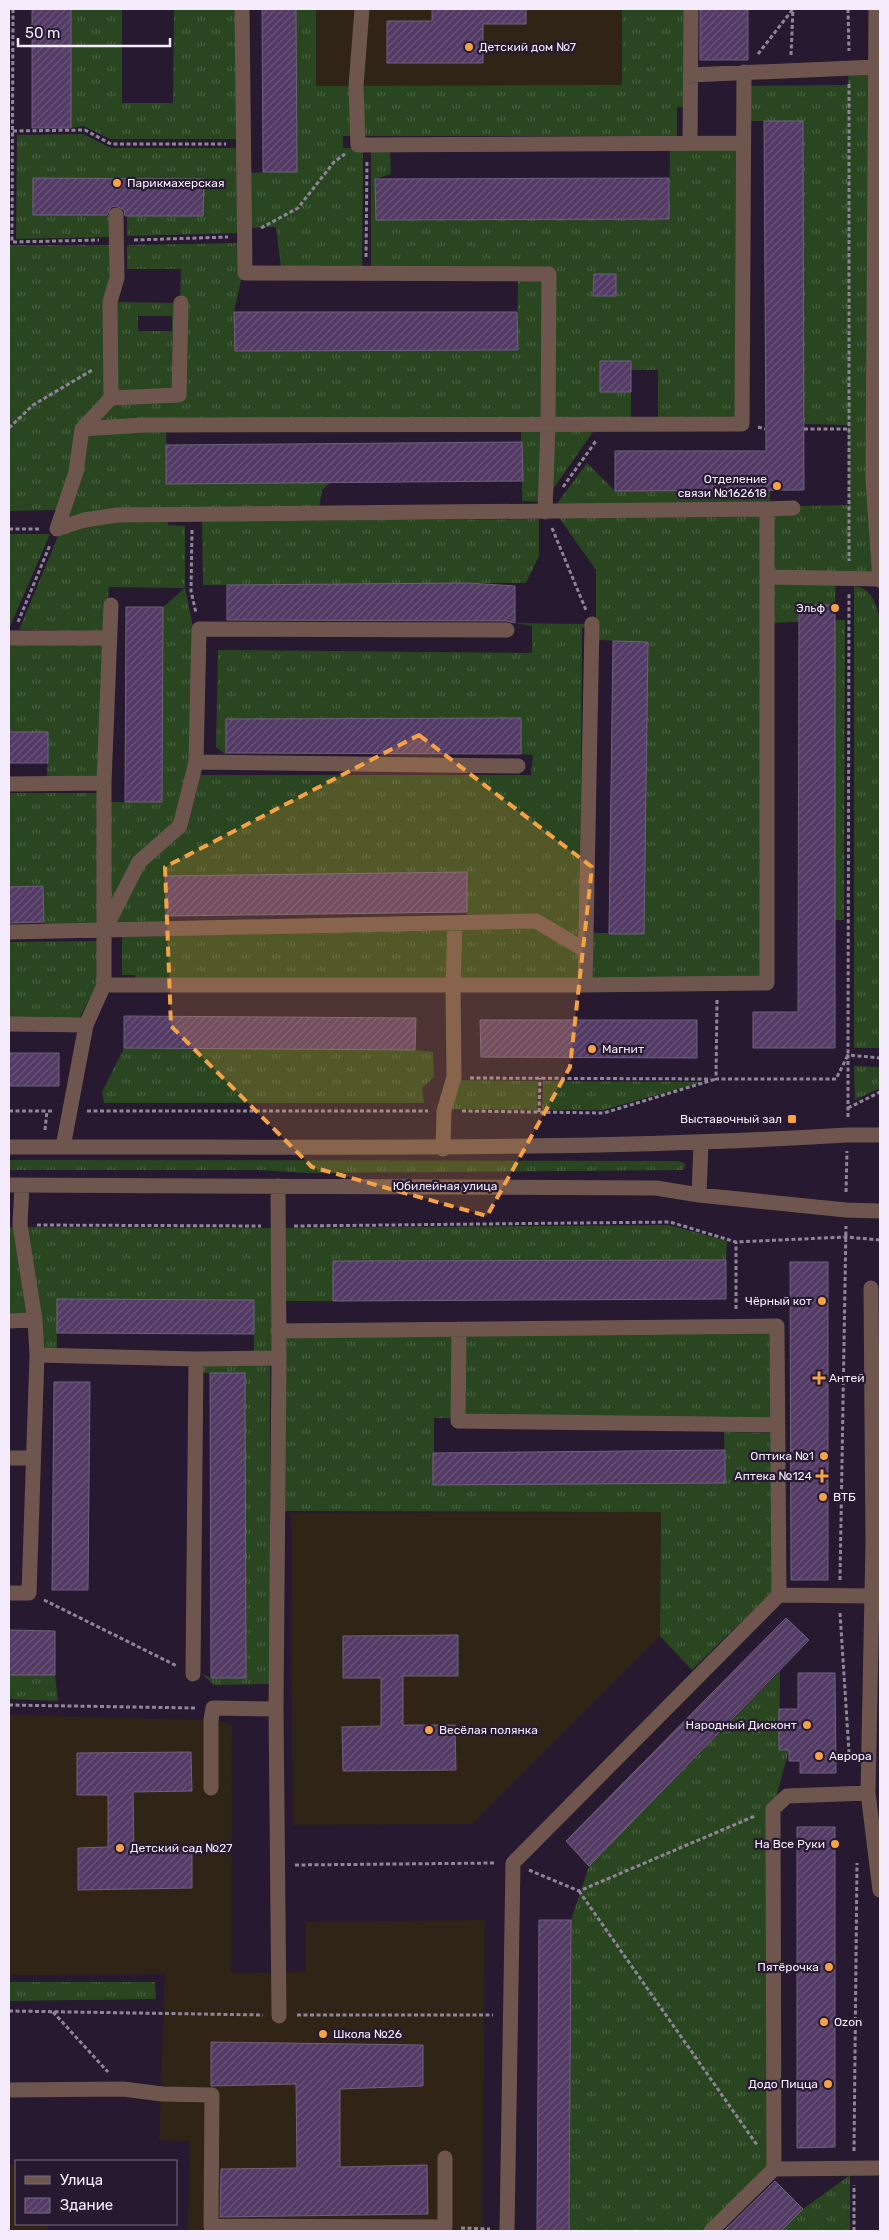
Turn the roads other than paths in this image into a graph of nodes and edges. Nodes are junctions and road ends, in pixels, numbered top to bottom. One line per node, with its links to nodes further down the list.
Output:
1 (242, 9): 13 (street)
2 (362, 9): 8 (street)
3 (691, 9): 7 (street)
4 (876, 9): 5 (street)
5 (876, 67): 6 (street); 19 (street)
6 (744, 72): 7 (street); 9 (street)
7 (690, 74): 8 (street)
8 (690, 143): 9 (street)
9 (743, 143): 13 (street)
10 (116, 215): 12 (street)
11 (180, 303): 12 (street)
12 (111, 398): 14 (street)
13 (548, 424): 14 (street); 17 (street)
14 (82, 429): 17 (street)
15 (793, 508): 16 (street)
16 (767, 509): 17 (street); 18 (street)
17 (545, 512)
18 (767, 577): 19 (street); 35 (street)
19 (880, 580)
20 (111, 605): 24 (street)
21 (592, 624): 32 (street)
22 (507, 630): 25 (street)
23 (10, 638): 24 (street)
24 (109, 638): 27 (street)
25 (196, 762): 26 (street); 30 (street)
26 (518, 766)
27 (104, 783): 28 (street); 30 (street)
28 (9, 784)
29 (455, 923): 30 (street); 32 (street); 34 (street)
30 (104, 931): 31 (street); 33 (street)
31 (9, 932)
32 (585, 950): 35 (street)
33 (104, 985): 34 (street); 37 (street)
34 (453, 985): 35 (street); 42 (street)
35 (585, 985)
36 (9, 1024): 37 (street)
37 (86, 1025): 40 (street)
38 (880, 1135): 39 (street)
39 (701, 1143): 42 (street); 45 (street)
40 (63, 1147): 41 (street); 42 (street)
41 (9, 1148)
42 (443, 1148)
43 (15, 1185): 44 (street, Юбилейная улица); 49 (street)
44 (278, 1186): 45 (street, Юбилейная улица); 51 (street)
45 (700, 1195): 46 (street, Юбилейная улица)
46 (880, 1211)
47 (872, 1288): 58 (street)
48 (9, 1320): 49 (street)
49 (35, 1320): 52 (street)
50 (459, 1329): 51 (street); 55 (street); 55 (street)
51 (278, 1330): 53 (street)
52 (37, 1355): 54 (street); 57 (street)
53 (279, 1358): 54 (street); 63 (street)
54 (196, 1359): 62 (street)
55 (778, 1425): 60 (street)
56 (9, 1458): 57 (street)
57 (32, 1458): 59 (street)
58 (876, 1538): 61 (street)
59 (9, 1593)
60 (780, 1595): 61 (street); 72 (street)
61 (872, 1596): 65 (street)
62 (193, 1674)
63 (276, 1709): 64 (street); 67 (street)
64 (211, 1788)
65 (868, 1792): 66 (street); 71 (street)
66 (880, 1890)
67 (279, 2016)
68 (9, 2090): 69 (street)
69 (445, 2158)
70 (880, 2168): 71 (street)
71 (774, 2169): 73 (street)
72 (507, 2230)
73 (711, 2231)

